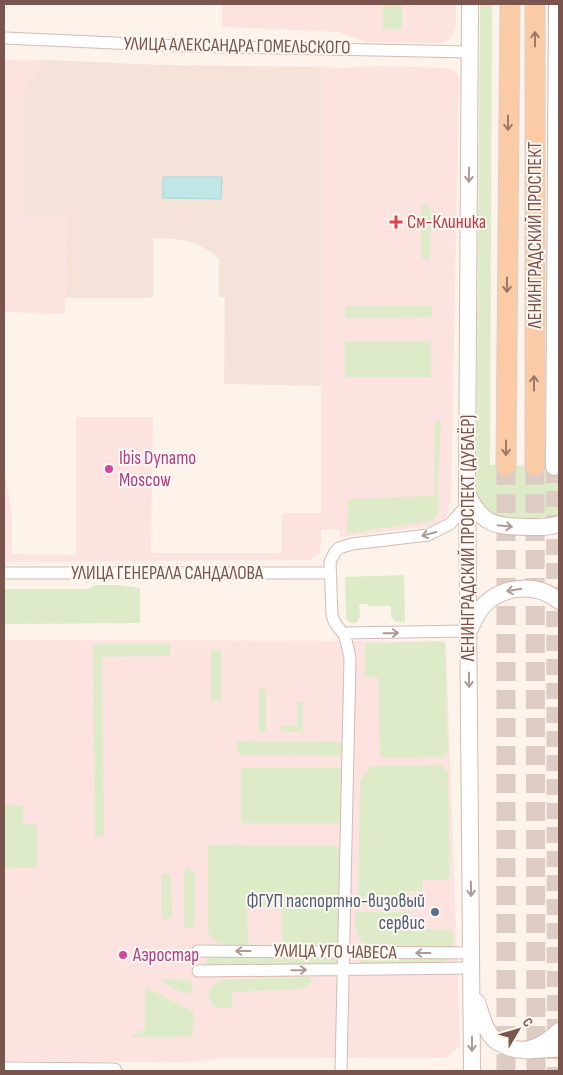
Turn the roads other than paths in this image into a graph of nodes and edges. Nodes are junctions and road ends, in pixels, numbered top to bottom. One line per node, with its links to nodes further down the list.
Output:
1 (470, 4): 7 (main road, ЛЕНИНГРАДСКИЙ ПРОСПЕКТ (ДУБЛЁР))
2 (504, 4): 8 (main road)
3 (510, 4): 8 (main road, ЛЕНИНГРАДСКИЙ ПРОСПЕКТ)
4 (535, 4): 10 (main road, ЛЕНИНГРАДСКИЙ ПРОСПЕКТ, one-way to 4)
5 (557, 4): 11 (main road)
6 (5, 38): 7 (street, УЛИЦА АЛЕКСАНДРА ГОМЕЛЬСКОГО)
7 (470, 52): 12 (main road, ЛЕНИНГРАДСКИЙ ПРОСПЕКТ (ДУБЛЁР), one-way to 12)
8 (509, 74): 9 (main road, ЛЕНИНГРАДСКИЙ ПРОСПЕКТ, one-way to 9)
9 (506, 466)
10 (535, 466)
11 (554, 467)
12 (467, 480): 13 (main road, ЛЕНИНГРАДСКИЙ ПРОСПЕКТ (ДУБЛЁР)); 14 (main road, one-way to 14)
13 (467, 505): 16 (street, one-way to 16); 18 (main road, ЛЕНИНГРАДСКИЙ ПРОСПЕКТ (ДУБЛЁР))
14 (559, 524)
15 (4, 573): 16 (street, УЛИЦА ГЕНЕРАЛА САНДАЛОВА)
16 (330, 573): 19 (street)
17 (559, 601): 18 (main road, one-way to 18)
18 (468, 631): 19 (street, one-way to 18); 22 (main road, ЛЕНИНГРАДСКИЙ ПРОСПЕКТ (ДУБЛЁР), one-way to 22)
19 (343, 633): 21 (street)
20 (198, 951): 21 (street, УЛИЦА УГО ЧАВЕСА, one-way to 20)
21 (344, 952): 22 (street, УЛИЦА УГО ЧАВЕСА, one-way to 21); 23 (street)
22 (472, 968): 23 (street, УЛИЦА УГО ЧАВЕСА); 27 (main road); 31 (main road, ЛЕНИНГРАДСКИЙ ПРОСПЕКТ (ДУБЛЁР), one-way to 31)
23 (343, 969): 24 (street, УЛИЦА УГО ЧАВЕСА, one-way to 23); 30 (street)
24 (198, 971)
25 (559, 1031): 27 (main road)
26 (559, 1049): 27 (street)
27 (526, 1051)
28 (4, 1070): 29 (street)
29 (114, 1071)
30 (341, 1071)
31 (472, 1071)

